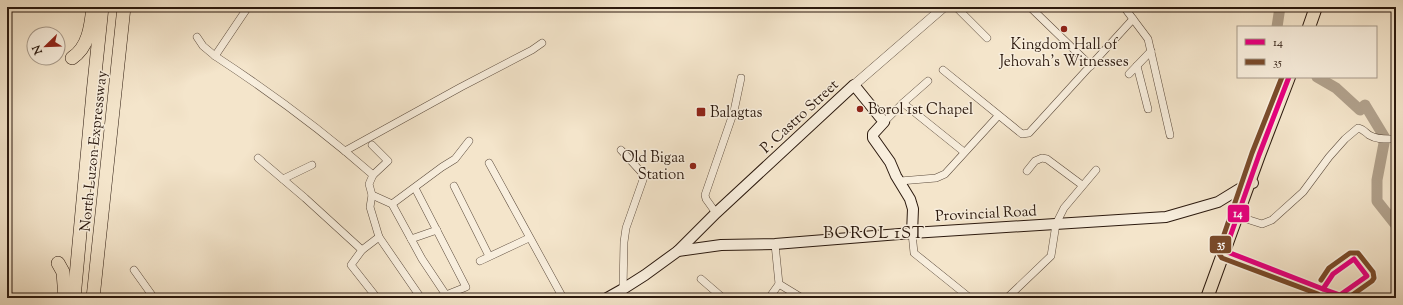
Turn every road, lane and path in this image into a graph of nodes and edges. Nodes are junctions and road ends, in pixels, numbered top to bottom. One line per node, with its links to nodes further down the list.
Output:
1 (93, 7): 19 (highway)
2 (102, 7): 73 (highway, North Luzon Expressway)
3 (124, 7): 74 (highway, North Luzon Expressway)
4 (248, 7): 18 (street)
5 (944, 7): 28 (street, P. Castro Street)
6 (956, 7): 15 (street)
7 (1124, 7): 11 (street)
8 (1316, 7): 12 (highway)
9 (1323, 7): 13 (highway)
10 (1032, 9): 20 (street)
11 (1133, 19): 17 (street); 20 (street)
12 (1309, 26)
13 (1315, 26)
14 (197, 38): 18 (street)
15 (987, 38)
16 (542, 43): 38 (street)
17 (1151, 51): 21 (street); 33 (street)
18 (215, 56): 38 (street)
19 (72, 58)
20 (1091, 66): 31 (street)
21 (1137, 66): 23 (street); 30 (street)
22 (943, 70): 31 (street)
23 (1129, 74)
24 (741, 78): 54 (street)
25 (1289, 78): 48 (highway)
26 (1295, 78): 48 (highway)
27 (928, 81): 29 (street)
28 (854, 85): 32 (main road); 54 (main road, P. Castro Street)
29 (904, 102): 32 (street); 39 (street)
30 (1148, 109)
31 (998, 116): 39 (street)
32 (884, 122): 47 (main road)
33 (1170, 135)
34 (1396, 139): 55 (street)
35 (469, 141): 51 (street)
36 (372, 145): 45 (street)
37 (621, 150): 71 (street)
38 (345, 151): 45 (street)
39 (964, 152): 47 (street)
40 (258, 158): 46 (street)
41 (489, 163): 60 (street)
42 (312, 165): 46 (street)
43 (1096, 170): 49 (street)
44 (1027, 171): 49 (street)
45 (373, 175): 52 (street)
46 (283, 179): 63 (street)
47 (900, 181): 58 (main road)
48 (1252, 183): 55 (highway); 56 (main road, Provincial Road)
49 (1082, 185): 56 (street)
50 (454, 186): 65 (street)
51 (415, 188): 53 (street); 57 (street)
52 (372, 195): 53 (street); 59 (street)
53 (392, 204): 61 (street)
54 (716, 213): 64 (main road, P. Castro Street)
55 (1240, 217): 85 (highway); 86 (highway)
56 (1056, 224): 58 (main road, Provincial Road); 84 (street)
57 (437, 230): 61 (street); 61 (street)
58 (912, 233): 62 (main road, Provincial Road); 83 (street)
59 (379, 237): 63 (street); 77 (street)
60 (529, 238): 65 (street); 78 (street)
61 (412, 239)
62 (775, 244): 64 (main road, Provincial Road); 70 (street)
63 (362, 250): 76 (street)
64 (678, 251): 71 (main road, Provincial Road)
65 (489, 256): 66 (street)
66 (480, 261)
67 (58, 263): 72 (highway)
68 (134, 270): 75 (street)
69 (701, 279): 80 (street)
70 (779, 284): 81 (street); 82 (street)
71 (623, 289): 79 (main road, Provincial Road)
72 (65, 298)
73 (74, 298)
74 (94, 298)
75 (154, 298)
76 (378, 298)
77 (421, 298)
78 (563, 298)
79 (607, 298)
80 (723, 298)
81 (769, 298)
82 (802, 298)
83 (970, 298)
84 (1007, 298)
85 (1207, 298)
86 (1215, 298)

